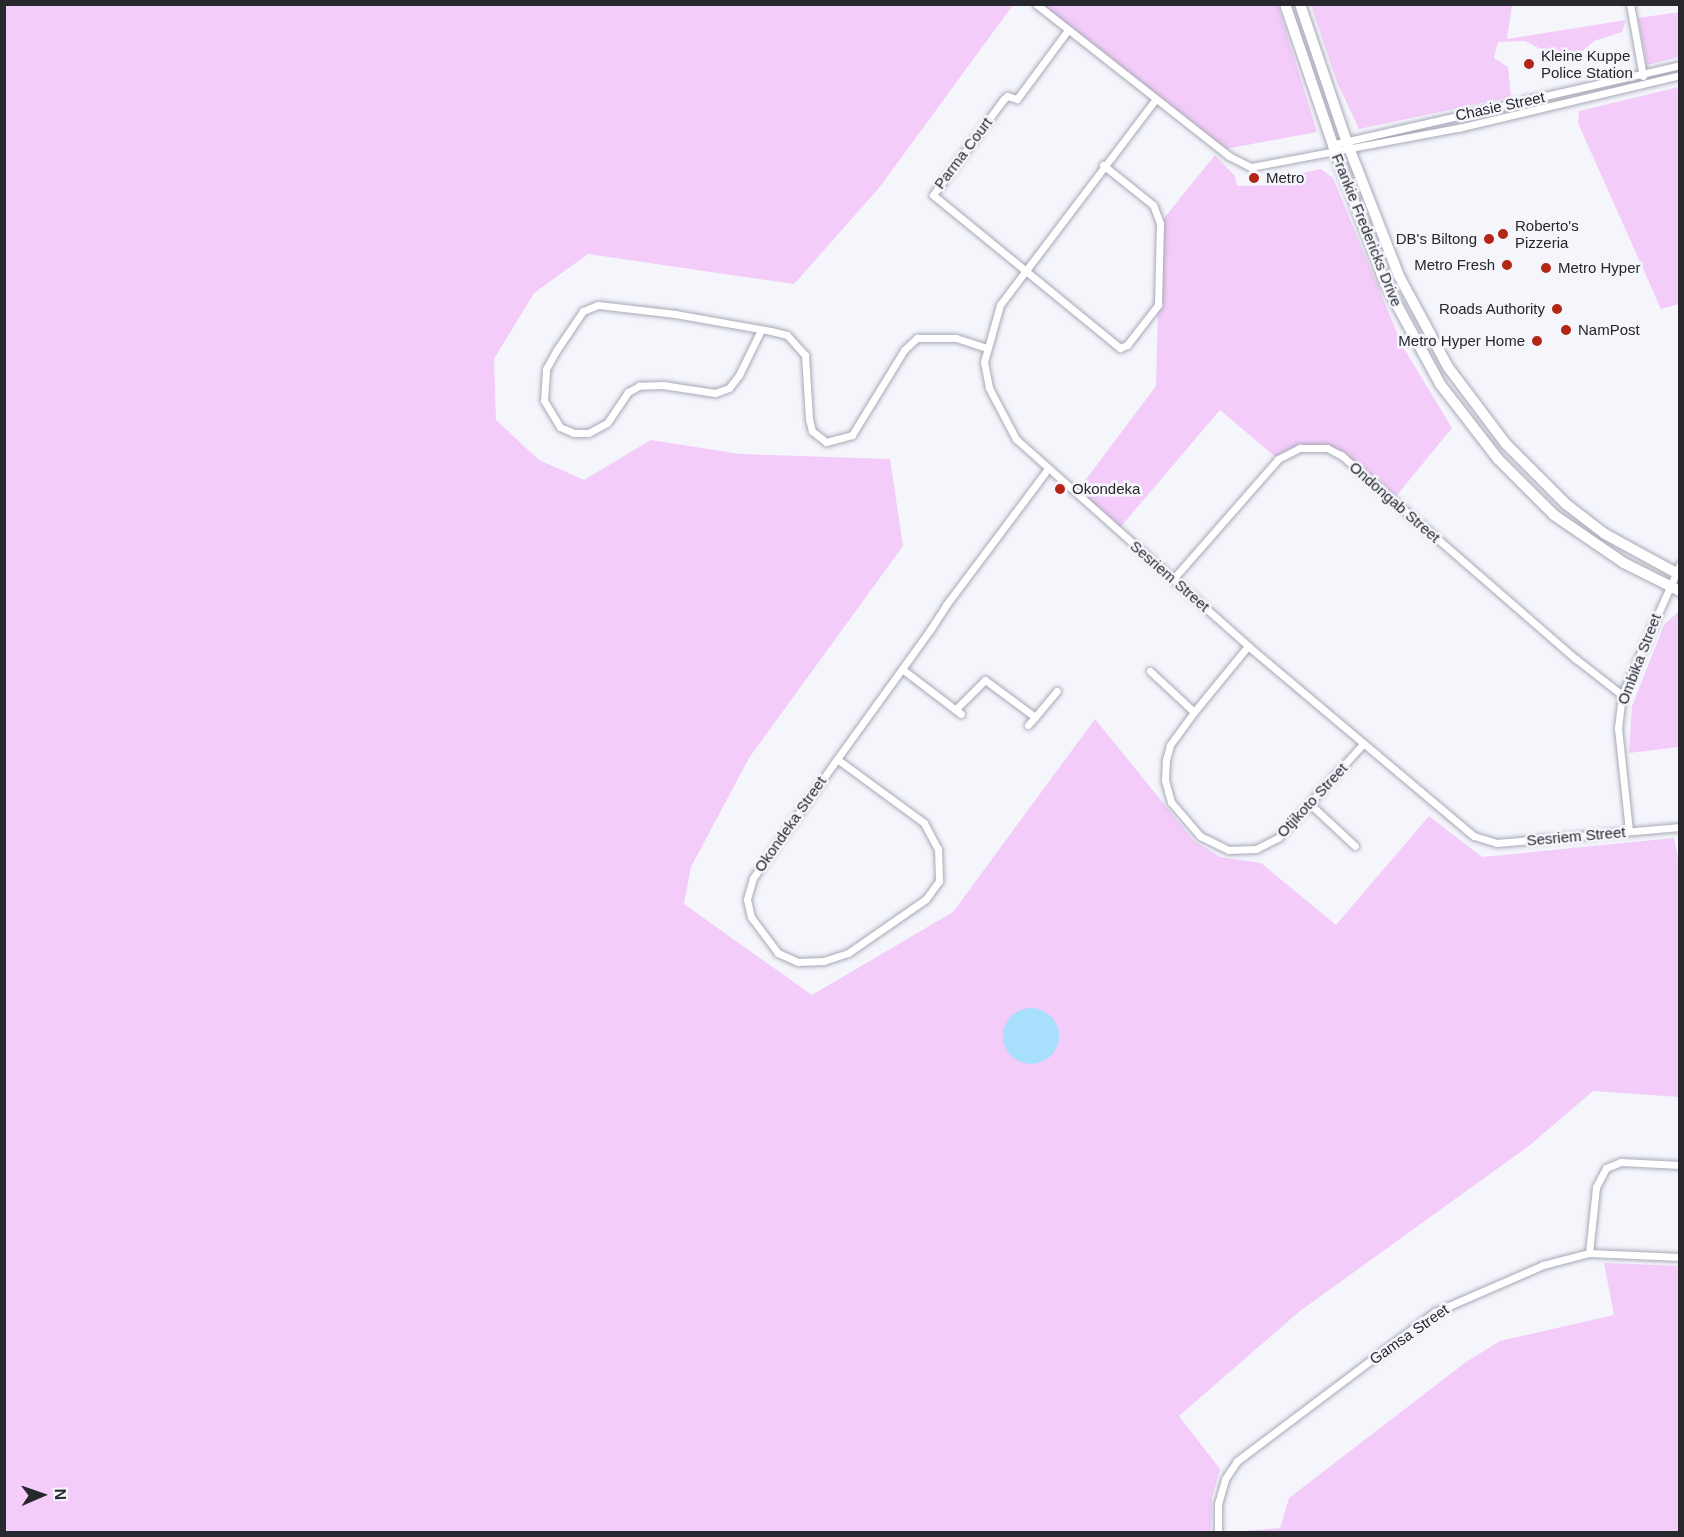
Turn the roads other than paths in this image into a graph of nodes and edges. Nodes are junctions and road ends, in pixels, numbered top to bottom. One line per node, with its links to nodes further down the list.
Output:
1 (1036, 4): 5 (street, Chasie Street)
2 (1285, 4): 12 (main road, Frankie Fredericks Drive)
3 (1300, 4): 11 (main road, Frankie Fredericks Drive)
4 (1629, 4): 7 (street)
5 (1068, 30): 10 (street, Chasie Street); 14 (street, Parma Court)
6 (1680, 65): 7 (street, Chasie Street)
7 (1643, 74): 9 (street); 11 (street, Chasie Street)
8 (1680, 75): 9 (street, Chasie Street)
9 (1645, 84): 11 (street, Chasie Street)
10 (1155, 100): 12 (street, Chasie Street); 13 (street, Sesriem Street)
11 (1348, 145): 12 (street, Chasie Street); 18 (main road, Frankie Fredericks Drive)
12 (1334, 149): 20 (main road, Frankie Fredericks Drive)
13 (1104, 165): 14 (street, Sesriem Street); 14 (street, Parma Court)
14 (1023, 271): 16 (street, Sesriem Street)
15 (761, 330): 15 (street); 16 (street)
16 (986, 348): 17 (street, Sesriem Street)
17 (1047, 470): 19 (street, Sesriem Street); 23 (street, Okondeka Street)
18 (1678, 571): 20 (street, Ombika Street)
19 (1174, 578): 22 (street, Sesriem Street); 26 (street, Ondongab Street)
20 (1667, 586): 21 (main road, Frankie Fredericks Drive); 26 (street, Ombika Street)
21 (1680, 591)
22 (1248, 646): 27 (street, Otjikoto Street); 30 (street, Sesriem Street)
23 (902, 669): 28 (street); 31 (street, Okondeka Street)
24 (1150, 671): 27 (street)
25 (1057, 691): 28 (street)
26 (1622, 695): 34 (street, Ombika Street)
27 (1194, 711): 32 (street, Otjikoto Street)
28 (1035, 717): 29 (street)
29 (1028, 725)
30 (1362, 745): 32 (street, Otjikoto Street); 34 (street, Sesriem Street)
31 (837, 759): 31 (street, Okondeka Street)
32 (1311, 806): 35 (street)
33 (1680, 828): 34 (street, Sesriem Street)
34 (1629, 831)
35 (1355, 846)
36 (1680, 1165): 37 (street)
37 (1589, 1253): 38 (street, Gamsa Street); 39 (street, Gamsa Street)
38 (1680, 1257)
39 (1218, 1533)

